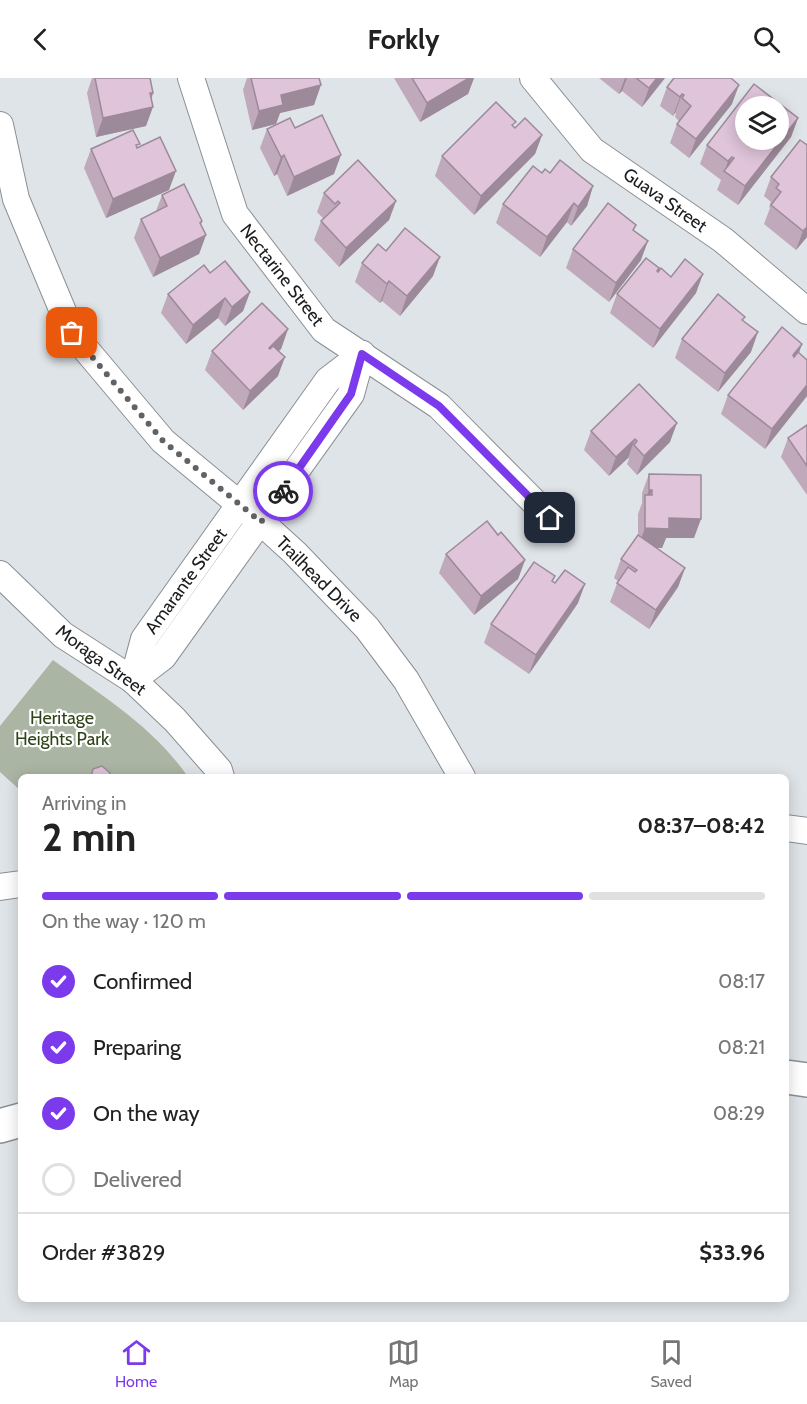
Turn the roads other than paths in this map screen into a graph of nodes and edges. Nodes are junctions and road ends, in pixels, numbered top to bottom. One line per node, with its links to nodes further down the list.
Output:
1 (191, 78): 5 (street, Nectarine Street)
2 (533, 78): 4 (street, Guava Street)
3 (0, 125): 6 (street, Trailhead Drive)
4 (807, 310)
5 (362, 354): 6 (street, Amarante Street); 7 (street, Nectarine Street); 8 (street, Amarante Street)
6 (240, 506): 8 (street, Trailhead Drive); 10 (street, Amarante Street)
7 (550, 518)
8 (261, 522): 10 (street, Amarante Street); 12 (street, Trailhead Drive)
9 (0, 574): 10 (street, Moraga Street)
10 (133, 680): 11 (street, Moraga Street)
11 (220, 774)
12 (460, 774)
13 (789, 828): 14 (street)
14 (807, 831)
15 (18, 884): 16 (street)
16 (0, 887)
17 (789, 1077): 18 (main road)
18 (807, 1080)
19 (18, 1121): 20 (main road)
20 (0, 1126)

